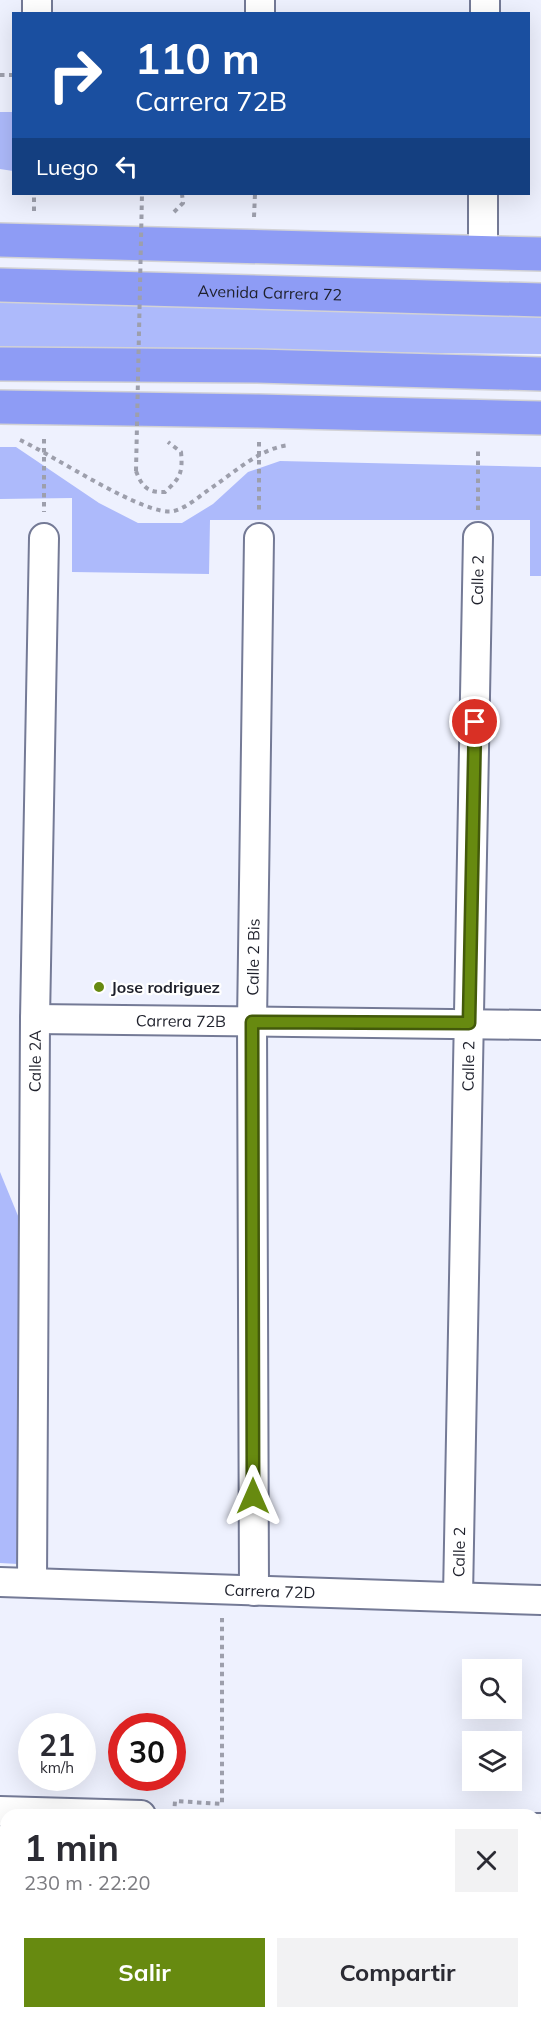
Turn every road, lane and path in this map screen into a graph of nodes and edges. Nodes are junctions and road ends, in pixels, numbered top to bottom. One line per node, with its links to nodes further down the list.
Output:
1 (142, 195): 17 (path, bridge)
2 (182, 195): 4 (path)
3 (483, 195): 6 (street)
4 (167, 216)
5 (0, 240): 6 (highway)
6 (483, 252): 7 (highway)
7 (541, 254)
8 (4, 284): 9 (highway, Avenida Carrera 72)
9 (541, 300)
10 (0, 364): 11 (highway)
11 (541, 374)
12 (0, 407): 13 (highway)
13 (43, 408): 14 (highway); 20 (path)
14 (258, 411): 15 (highway); 21 (path)
15 (541, 418)
16 (12, 437): 20 (path)
17 (163, 441)
18 (296, 445): 21 (path)
19 (468, 445): 22 (path)
20 (43, 452): 21 (path); 23 (path)
21 (259, 454): 24 (path)
22 (478, 537): 27 (street, Calle 2)
23 (44, 538): 25 (street, Calle 2A)
24 (259, 538): 26 (street, Calle 2 Bis)
25 (35, 1019): 26 (street, Carrera 72B); 30 (street, Calle 2A)
26 (252, 1022): 27 (street, Carrera 72B); 32 (street, Calle 2 Bis)
27 (469, 1023): 28 (street, Carrera 72B); 33 (street, Calle 2)
28 (541, 1025)
29 (0, 1582): 30 (street, Carrera 72D)
30 (32, 1583): 31 (street, Carrera 72D)
31 (222, 1590): 32 (street, Carrera 72D); 35 (path)
32 (254, 1591): 33 (street, Carrera 72D)
33 (458, 1596): 34 (street, Carrera 72D)
34 (541, 1600)
35 (174, 1809)

